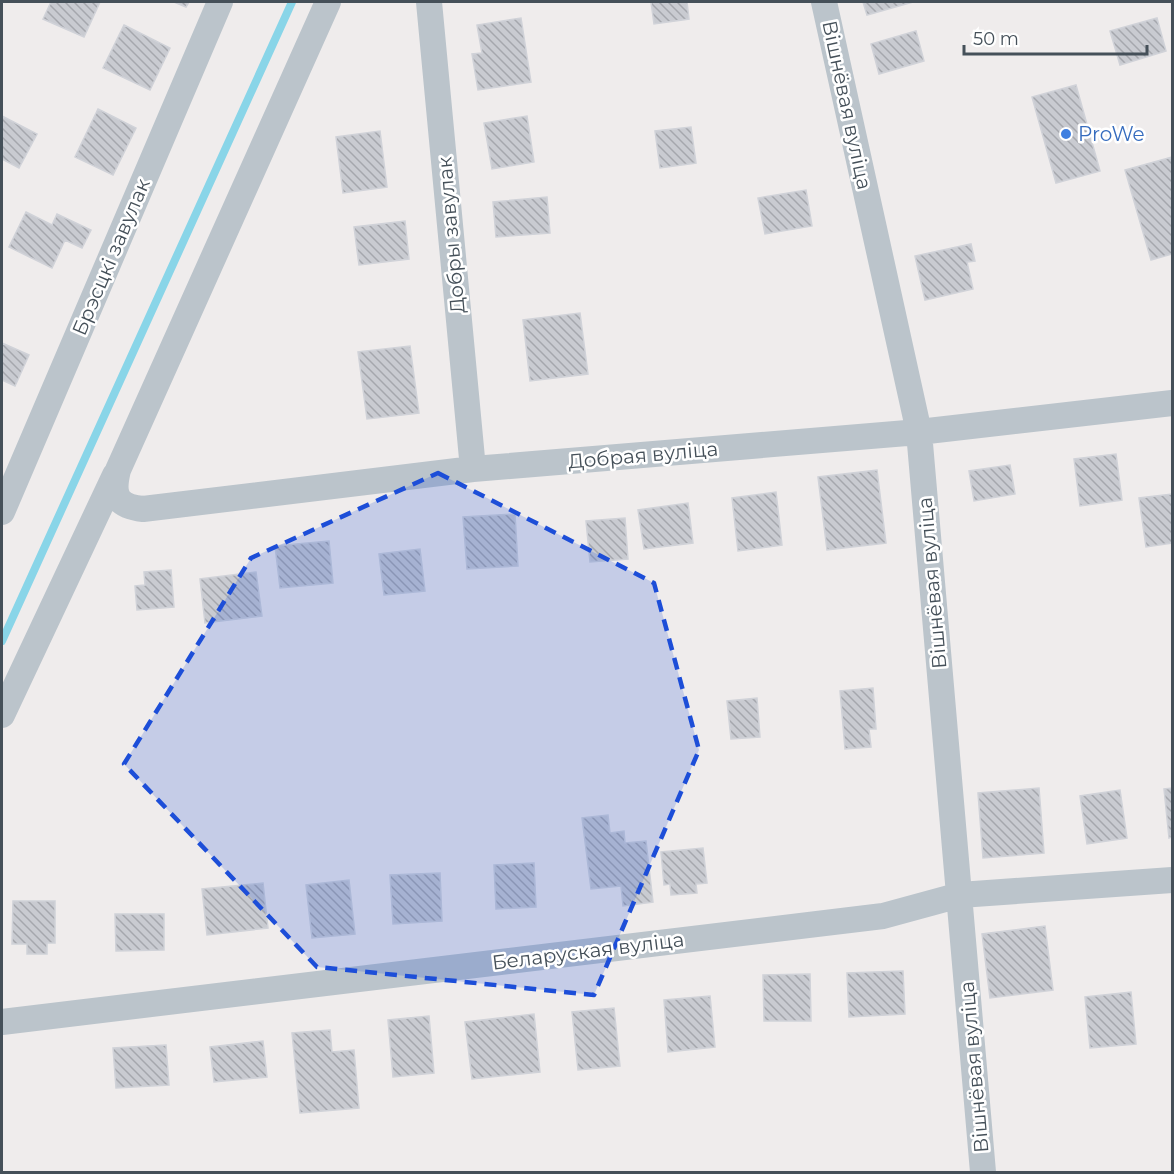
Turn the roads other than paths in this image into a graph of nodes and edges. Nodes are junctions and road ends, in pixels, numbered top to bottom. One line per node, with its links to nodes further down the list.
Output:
1 (220, 2): 9 (street, Брэсцкі завулак)
2 (328, 2): 8 (street)
3 (429, 2): 7 (street, Добры завулак)
4 (824, 2): 6 (street, Вішнёвая вуліца)
5 (1173, 403): 6 (street, Добрая вуліца)
6 (919, 432): 7 (street, Добрая вуліца); 12 (street, Вішнёвая вуліца)
7 (473, 469): 8 (street, Добрая вуліца)
8 (118, 470): 10 (street)
9 (2, 512)
10 (2, 716)
11 (1173, 880): 12 (street, Беларуская вуліца)
12 (960, 895): 13 (street, Беларуская вуліца); 14 (street, Вішнёвая вуліца)
13 (2, 1022)
14 (983, 1173)

